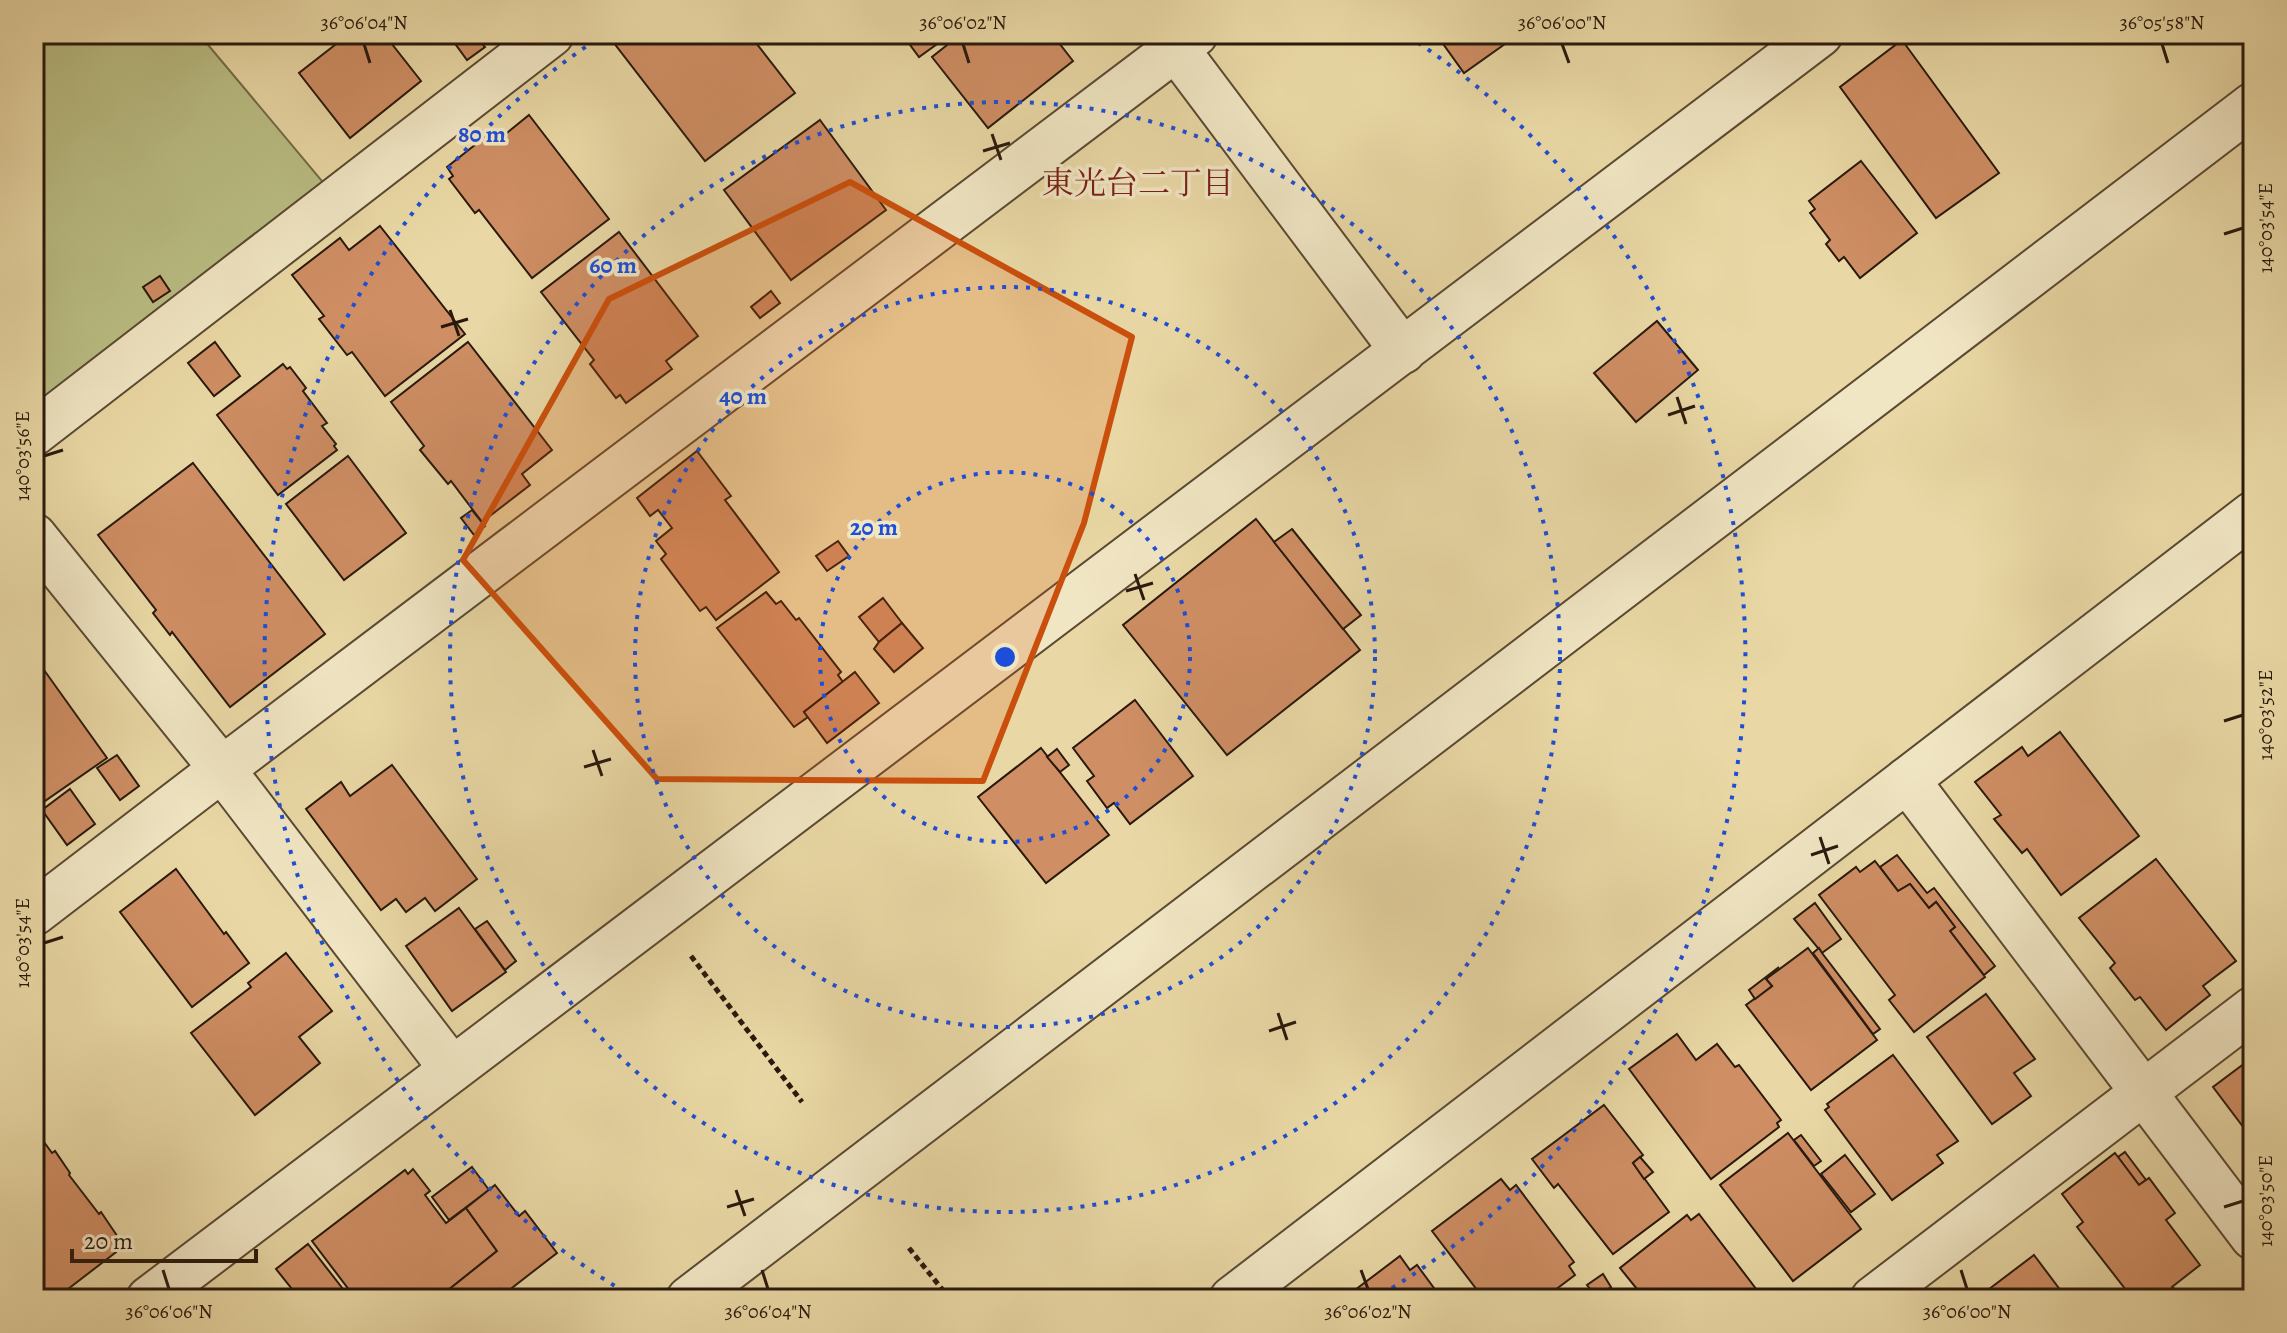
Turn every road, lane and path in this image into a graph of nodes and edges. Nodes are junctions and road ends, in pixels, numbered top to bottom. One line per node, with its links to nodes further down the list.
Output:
1 (551, 34): 6 (street)
2 (1820, 34): 5 (street)
3 (1178, 39): 5 (street); 9 (street)
4 (2253, 105): 20 (street)
5 (1403, 351): 12 (street)
6 (34, 433)
7 (2253, 514): 10 (street)
8 (34, 536): 9 (street)
9 (222, 769): 11 (street); 14 (street)
10 (1907, 780): 15 (street); 22 (street)
11 (34, 913)
12 (658, 914): 14 (street); 16 (path)
13 (2253, 1009): 15 (street)
14 (452, 1069): 19 (street)
15 (2144, 1093): 17 (street); 23 (street)
16 (802, 1102)
17 (2253, 1237)
18 (909, 1248): 21 (path)
19 (149, 1299)
20 (689, 1299)
21 (950, 1299)
22 (1232, 1299)
23 (1873, 1299)

